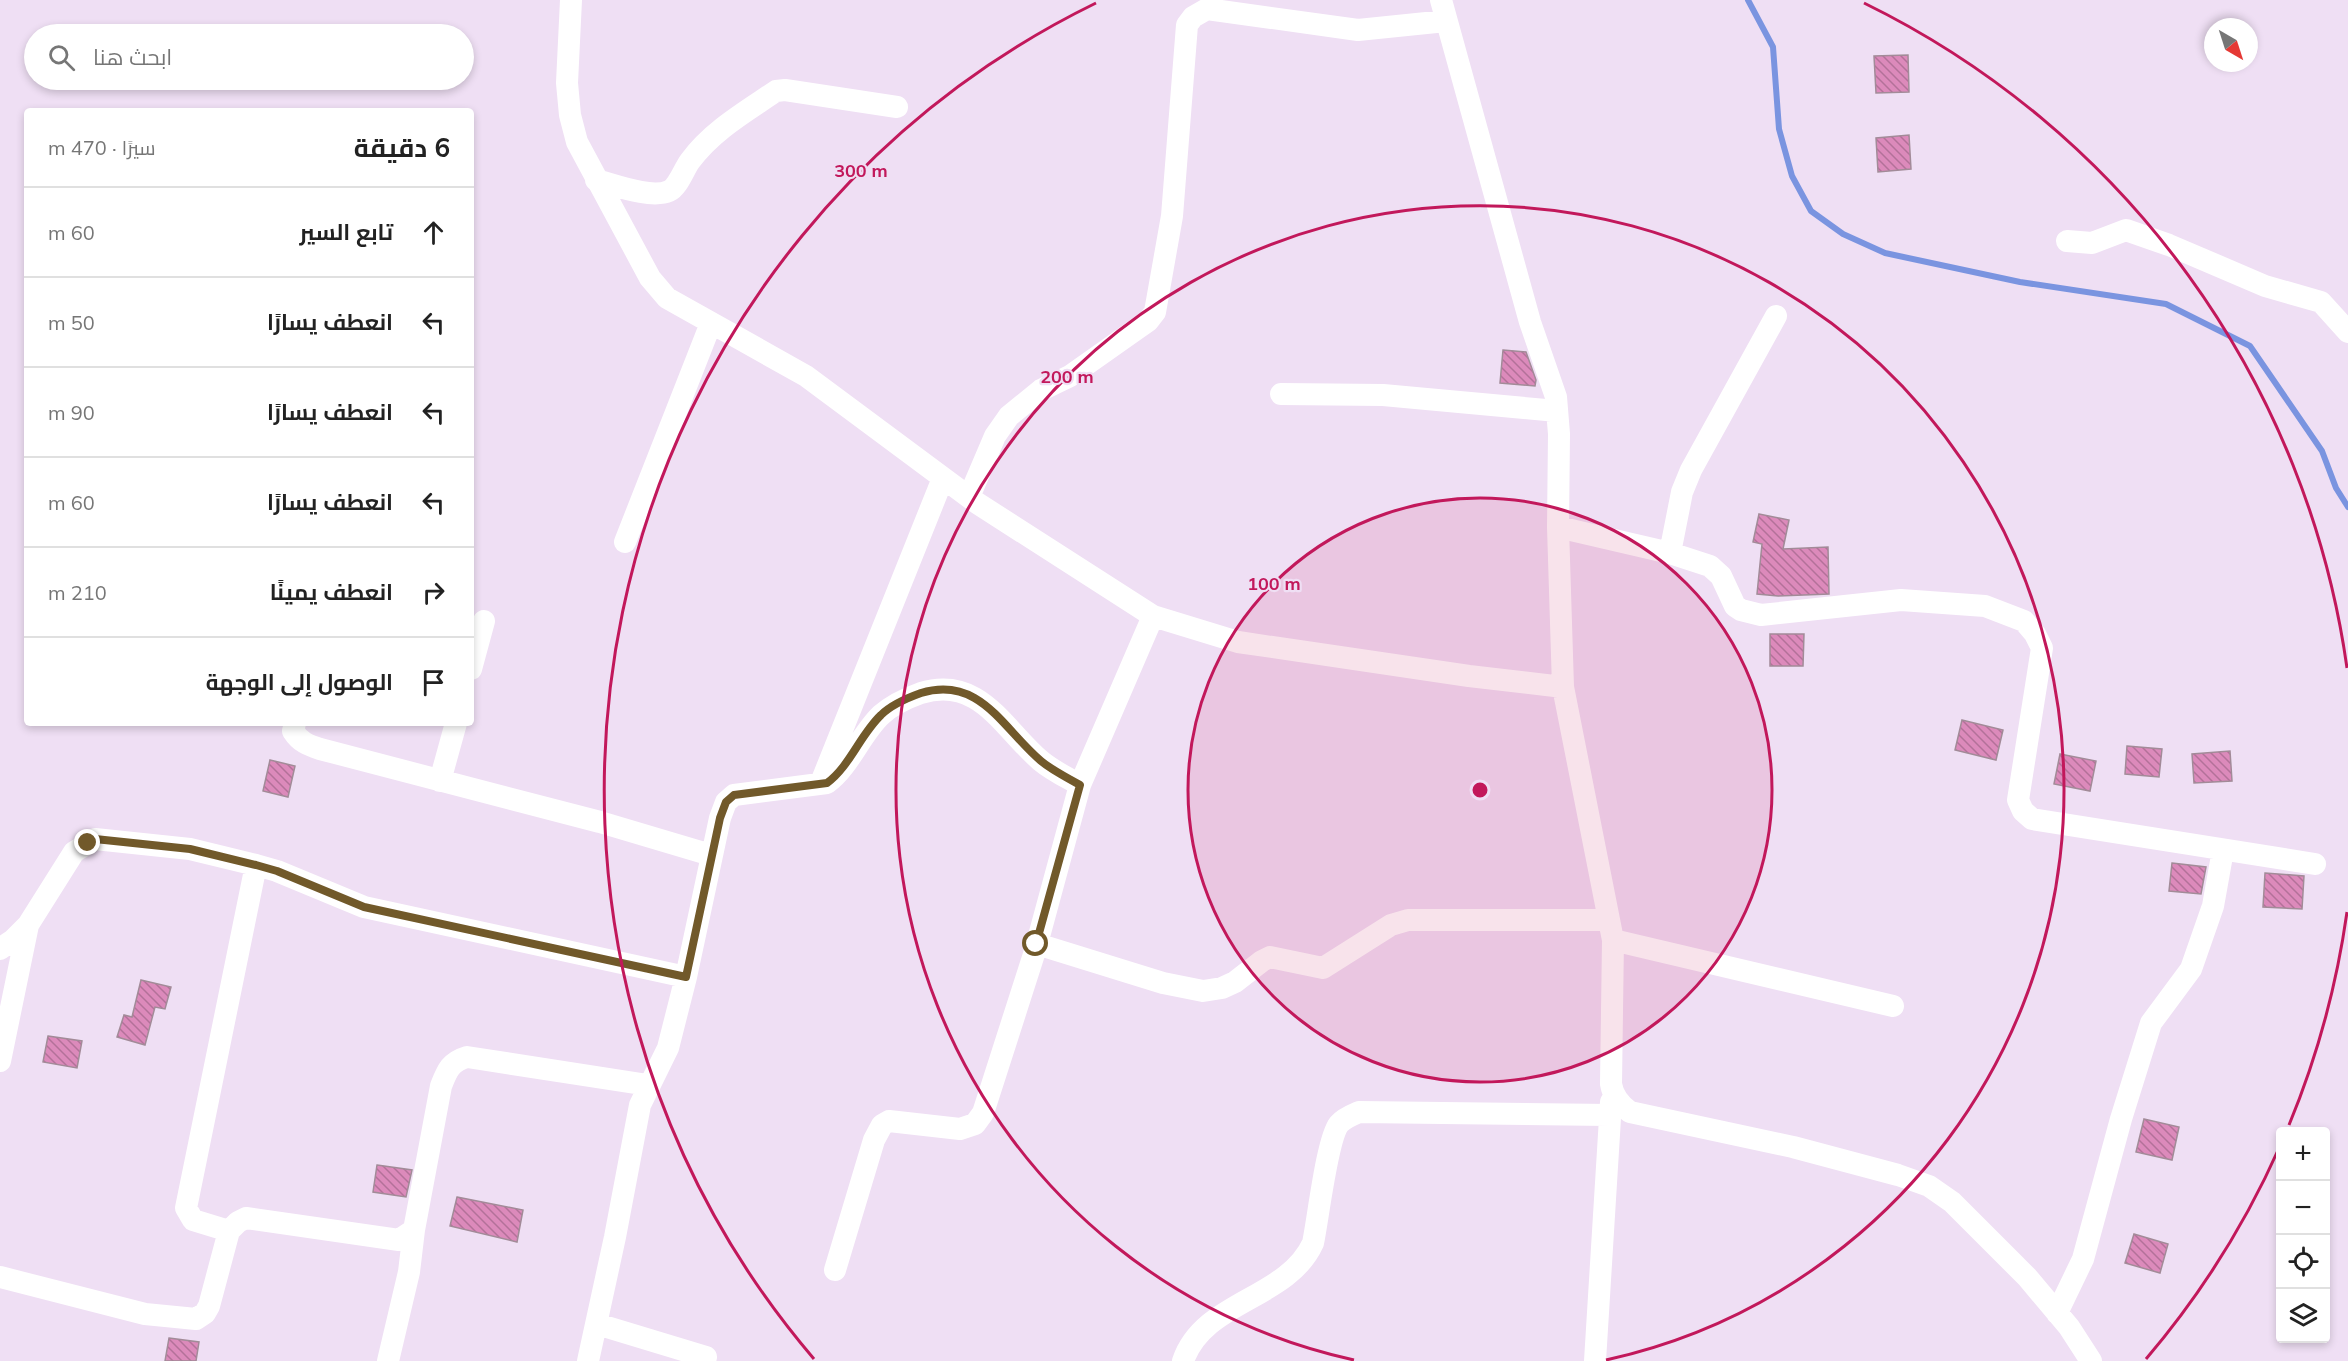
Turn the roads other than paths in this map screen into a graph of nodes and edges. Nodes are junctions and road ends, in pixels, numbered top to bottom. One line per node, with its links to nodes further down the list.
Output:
1 (571, 0): 5 (street)
2 (1194, 8): 3 (street); 13 (street)
3 (1443, 10): 11 (street)
4 (897, 107): 5 (street)
5 (596, 180): 8 (street)
6 (2067, 241): 9 (street)
7 (1776, 316): 16 (street)
8 (711, 323): 12 (street); 15 (street)
9 (2348, 332)
10 (1281, 393): 11 (street)
11 (1557, 411): 14 (street)
12 (943, 478): 13 (street); 24 (street)
13 (969, 497): 17 (street)
14 (1558, 527): 16 (street); 20 (street)
15 (625, 543)
16 (1670, 553): 26 (street)
17 (1153, 616): 20 (street); 25 (street)
18 (484, 621): 19 (street)
19 (474, 658)
20 (1563, 687): 31 (street)
21 (294, 726): 23 (street)
22 (455, 726): 23 (street)
23 (440, 781): 27 (street)
24 (820, 785): 25 (street); 27 (street)
25 (1080, 785): 32 (street)
26 (2223, 850): 28 (street); 44 (street)
27 (711, 855): 34 (street)
28 (2315, 864)
29 (256, 865): 30 (street); 34 (street); 41 (street)
30 (28, 925): 33 (street); 36 (street)
31 (1611, 930): 32 (street); 35 (street); 38 (street)
32 (1036, 944): 42 (street)
33 (0, 949)
34 (686, 977): 37 (street)
35 (1893, 1006)
36 (0, 1061)
37 (648, 1085): 40 (street); 45 (street)
38 (1612, 1092): 39 (street); 44 (street)
39 (1610, 1115): 49 (street); 50 (street)
40 (414, 1230): 41 (street); 47 (street)
41 (230, 1231): 43 (street)
42 (835, 1270)
43 (0, 1277)
44 (2057, 1313): 51 (street)
45 (597, 1324): 46 (street); 48 (street)
46 (706, 1357)
47 (388, 1361)
48 (588, 1361)
49 (1183, 1361)
50 (1595, 1361)
51 (2091, 1361)

